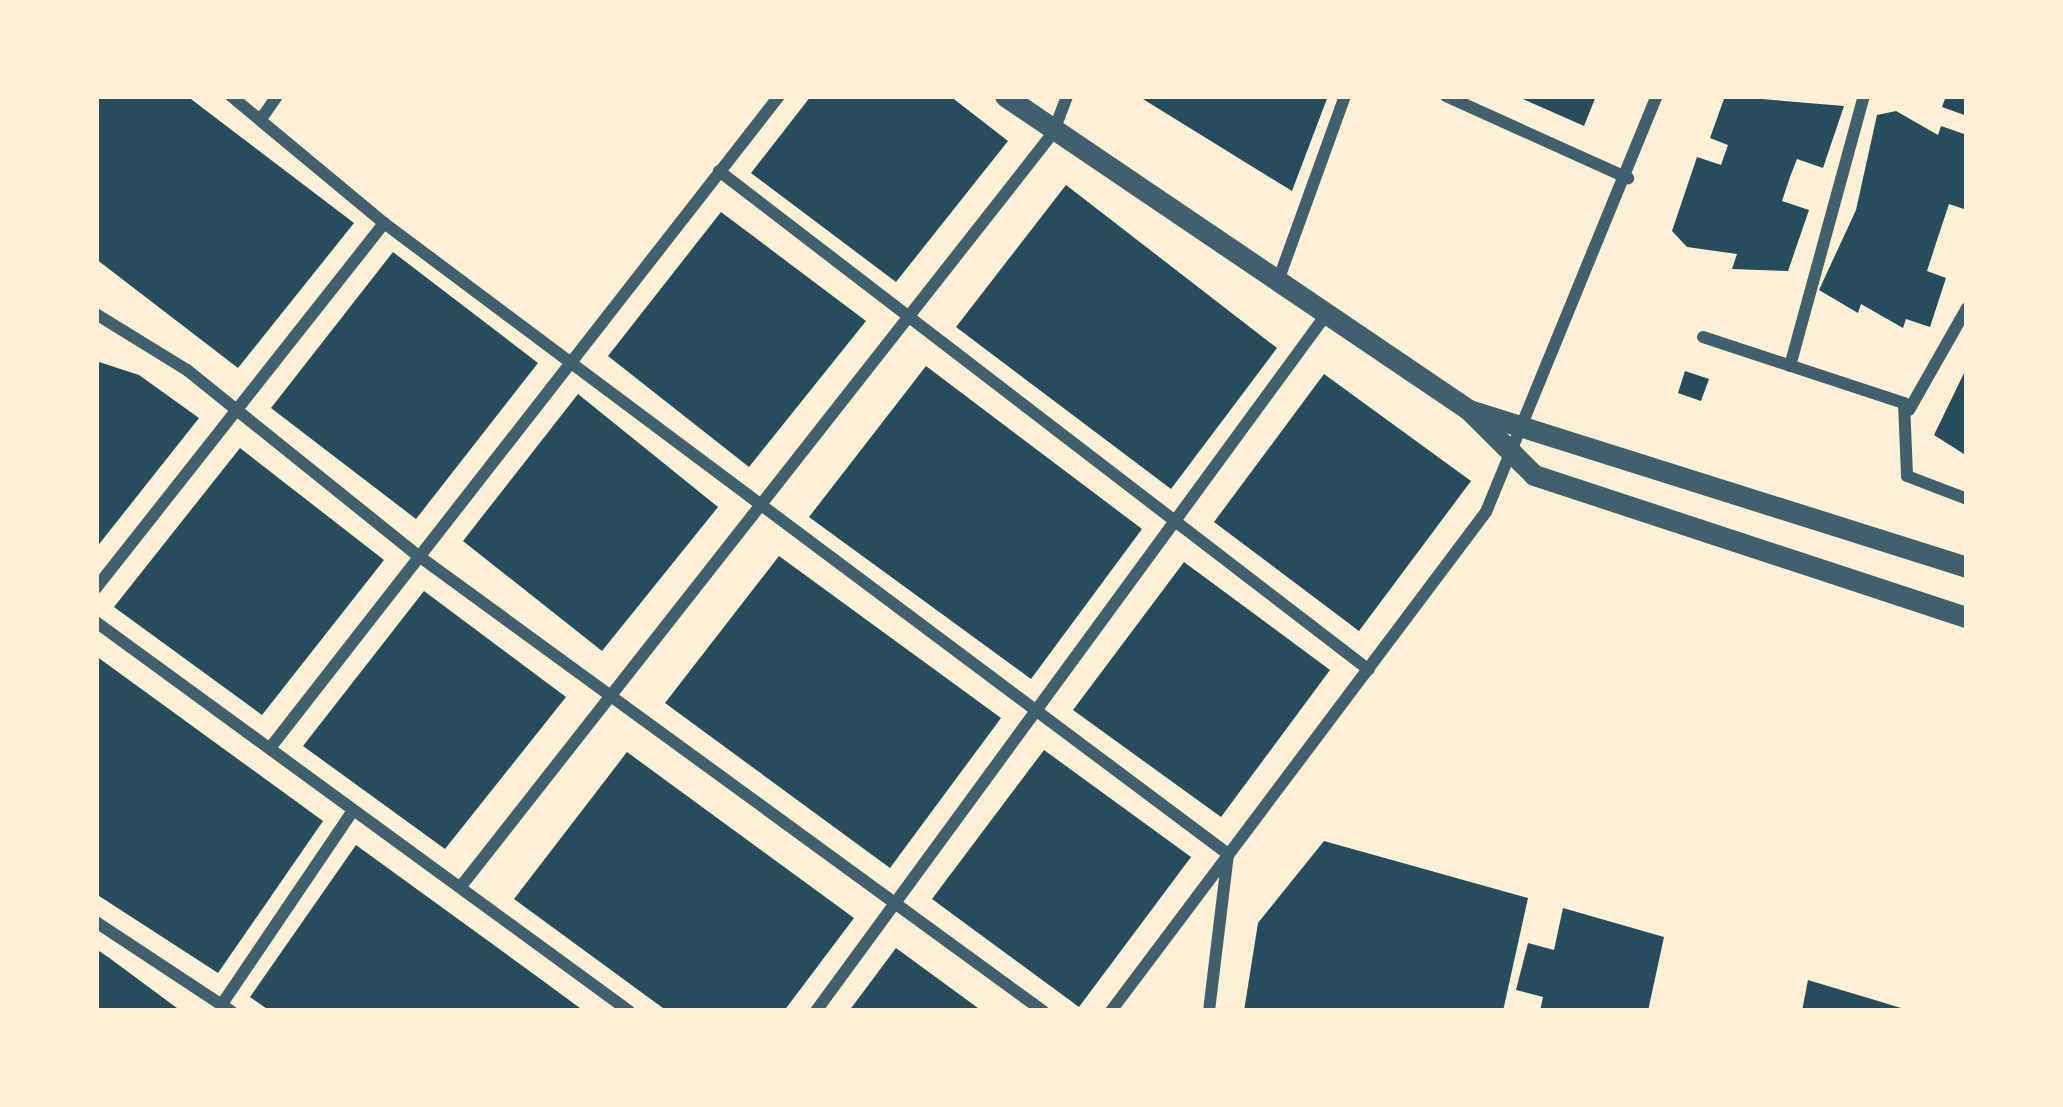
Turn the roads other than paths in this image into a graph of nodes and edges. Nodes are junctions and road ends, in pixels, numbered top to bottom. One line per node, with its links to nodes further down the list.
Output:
1 (231, 96): 10 (street)
2 (277, 96): 10 (street)
3 (779, 96): 12 (street)
4 (1005, 96): 11 (street)
5 (1067, 96): 11 (street)
6 (1345, 96): 15 (street)
7 (1446, 96): 13 (street)
8 (1657, 96): 13 (street)
9 (1864, 96): 22 (street)
10 (261, 119): 14 (street)
11 (1053, 134): 15 (street); 19 (street)
12 (718, 171): 19 (street); 21 (street)
13 (1628, 178): 26 (street)
14 (384, 223): 21 (street); 23 (street)
15 (1277, 284): 18 (street)
16 (1967, 308): 25 (street)
17 (96, 314): 23 (street)
18 (1325, 316): 24 (street); 30 (street)
19 (910, 317): 29 (street); 30 (street)
20 (1703, 337): 22 (street)
21 (567, 362): 29 (street); 31 (street)
22 (1790, 366): 25 (street)
23 (237, 410): 31 (street); 33 (street)
24 (1468, 410): 26 (street); 27 (street)
25 (1910, 410): 28 (street)
26 (1528, 429): 27 (street); 32 (street)
27 (1513, 460): 34 (street); 36 (street)
28 (1967, 500)
29 (762, 507): 37 (street); 38 (street)
30 (1175, 521): 36 (street); 38 (street)
31 (416, 554): 37 (street); 39 (street)
32 (1967, 567)
33 (96, 588)
34 (1967, 617)
35 (96, 622): 39 (street)
36 (1369, 670): 41 (street)
37 (611, 696): 42 (street); 43 (street)
38 (1038, 711): 41 (street); 43 (street)
39 (270, 748): 40 (street)
40 (352, 812): 42 (street); 45 (street)
41 (1228, 854): 49 (street); 50 (street)
42 (462, 885): 46 (street)
43 (895, 908): 47 (street); 48 (street)
44 (96, 922): 45 (street)
45 (226, 1007)
46 (629, 1011)
47 (816, 1011)
48 (1043, 1011)
49 (1111, 1011)
50 (1209, 1011)

